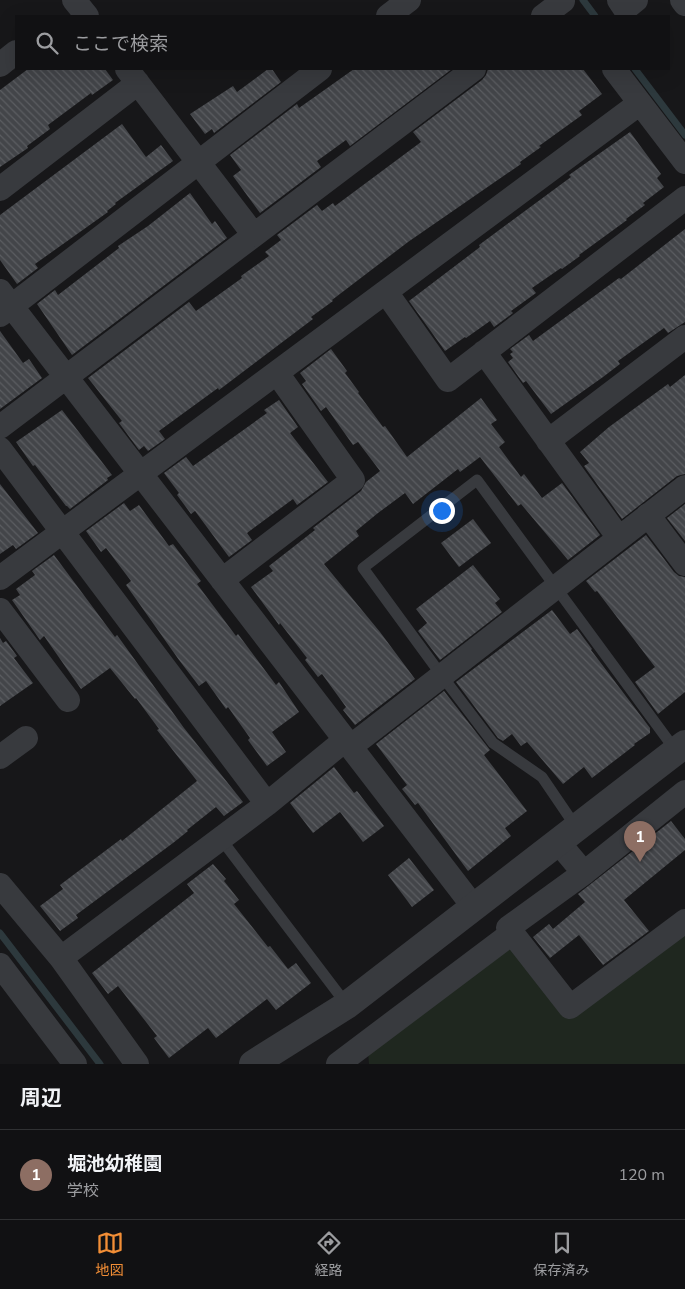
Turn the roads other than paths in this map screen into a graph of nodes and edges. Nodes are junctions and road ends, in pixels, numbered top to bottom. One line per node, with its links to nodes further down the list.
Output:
1 (410, 0): 7 (street)
2 (619, 0): 3 (street)
3 (636, 0)
4 (682, 0): 5 (street)
5 (685, 4)
6 (566, 6): 8 (street)
7 (389, 15)
8 (545, 15)
9 (15, 53): 10 (street)
10 (0, 65)
11 (319, 70): 16 (street)
12 (473, 70): 20 (street)
13 (615, 70): 15 (street)
14 (132, 76): 16 (street); 18 (street)
15 (640, 103): 17 (street); 21 (street)
16 (198, 162): 20 (street); 22 (street)
17 (685, 162)
18 (0, 189)
19 (685, 198): 24 (street)
20 (254, 235): 26 (street)
21 (386, 292): 24 (street); 25 (street)
22 (4, 304): 26 (street)
23 (685, 338): 28 (street)
24 (484, 352): 28 (street)
25 (277, 373): 30 (street); 37 (street)
26 (66, 377): 27 (street); 30 (street)
27 (0, 427)
28 (548, 441): 34 (street)
29 (0, 449): 33 (street)
30 (140, 474): 33 (street); 37 (street)
31 (685, 487): 32 (street)
32 (648, 515): 34 (street); 35 (street)
33 (62, 532): 36 (street); 47 (street)
34 (619, 538): 38 (street)
35 (685, 564)
36 (0, 578)
37 (222, 580): 43 (street)
38 (556, 587): 40 (street); 40 (lane); 44 (lane)
39 (0, 610): 41 (street)
40 (442, 676): 43 (street); 48 (lane)
41 (68, 700)
42 (26, 738): 45 (street)
43 (348, 743): 47 (street); 52 (street)
44 (681, 747): 48 (street)
45 (0, 758)
46 (684, 796): 50 (street)
47 (267, 804): 49 (street)
48 (567, 834): 50 (street); 52 (street)
49 (221, 839): 55 (street); 57 (lane)
50 (584, 873): 54 (street)
51 (0, 885): 55 (street)
52 (473, 906): 57 (street)
53 (685, 921): 54 (street)
54 (512, 933): 58 (street)
55 (61, 958): 60 (street)
56 (0, 965): 59 (street)
57 (347, 1005): 61 (street)
58 (351, 1060)
59 (76, 1064)
60 (136, 1064)
61 (253, 1064)

